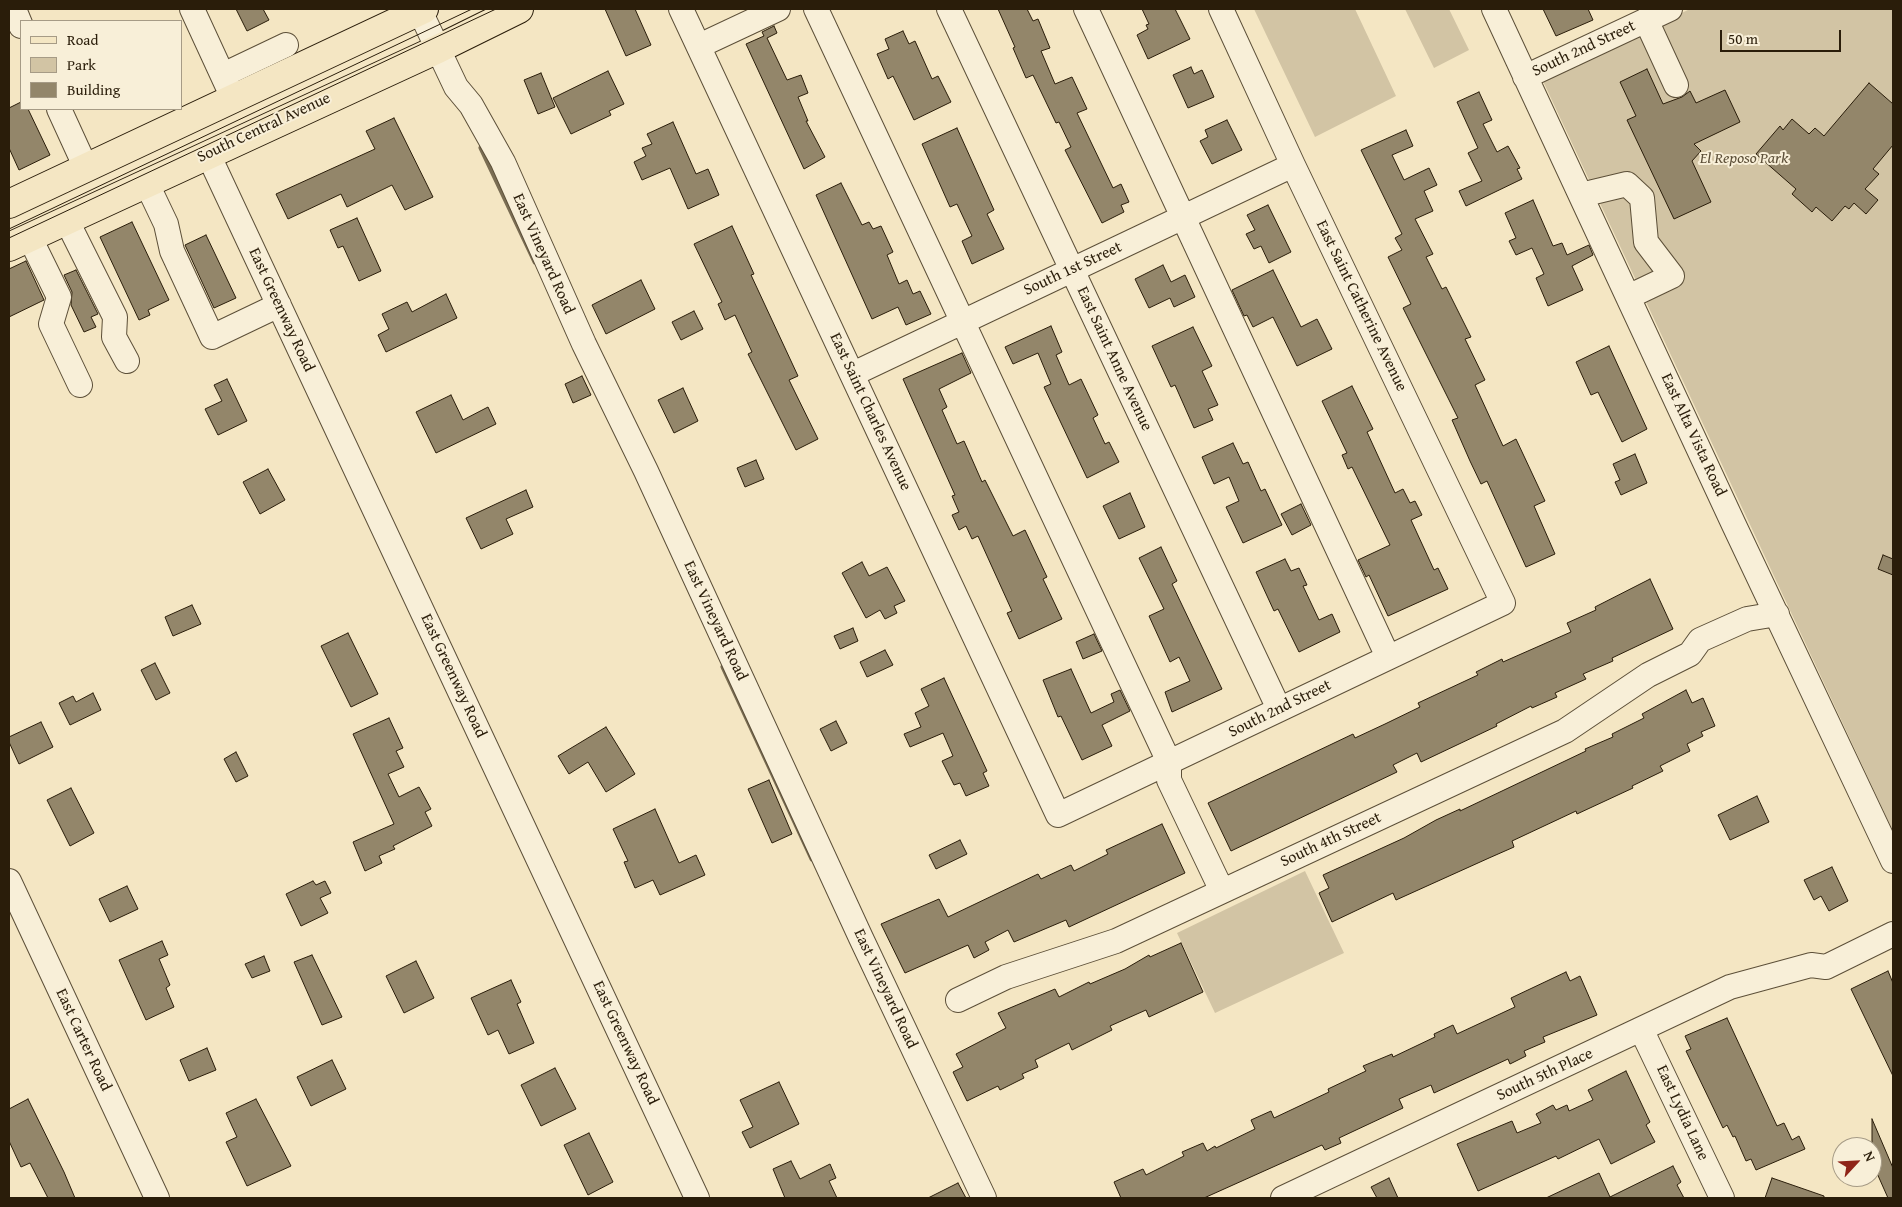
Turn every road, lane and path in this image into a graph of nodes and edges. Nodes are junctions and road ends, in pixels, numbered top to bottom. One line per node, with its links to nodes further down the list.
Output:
1 (14, 9): 14 (street)
2 (192, 9): 20 (street)
3 (421, 9): 17 (street, East Vineyard Road); 20 (main road)
4 (519, 9): 17 (main road, South Central Avenue)
5 (681, 9): 16 (street, East Saint Charles Avenue)
6 (778, 9): 16 (street)
7 (816, 9): 34 (street)
8 (949, 9): 31 (street, East Saint Anne Avenue)
9 (1086, 9): 28 (street)
10 (1221, 9): 23 (street, East Saint Catherine Avenue)
11 (1494, 9): 18 (street, East Alta Vista Road)
12 (1670, 9): 13 (street, South 2nd Street)
13 (1646, 20): 18 (street, South 2nd Street); 19 (street)
14 (20, 24)
15 (286, 45): 20 (street)
16 (699, 46): 36 (street, East Saint Charles Avenue)
17 (438, 49): 22 (main road, South Central Avenue); 54 (street, East Vineyard Road)
18 (1525, 77): 26 (street, East Alta Vista Road)
19 (1676, 85)
20 (228, 87): 24 (main road)
21 (59, 110): 24 (street)
22 (208, 154): 25 (main road, South Central Avenue); 33 (street, East Greenway Road)
23 (1293, 165): 28 (street, South 1st Street); 38 (street, East Saint Catherine Avenue)
24 (86, 168): 27 (main road)
25 (146, 182): 29 (main road, South Central Avenue); 33 (street)
26 (1581, 196): 32 (street, East Alta Vista Road); 32 (street)
27 (9, 204)
28 (1182, 217): 31 (street, South 1st Street); 40 (street)
29 (67, 221): 30 (main road, South Central Avenue); 35 (street)
30 (19, 242): 37 (street)
31 (1072, 269): 34 (street, South 1st Street); 41 (street, East Saint Anne Avenue)
32 (1628, 297): 39 (street, East Alta Vista Road)
33 (279, 305): 53 (street, East Greenway Road)
34 (963, 322): 36 (street, South 1st Street); 42 (street)
35 (128, 362)
36 (852, 374): 43 (street, East Saint Charles Avenue)
37 (80, 385)
38 (1503, 603): 40 (street, South 2nd Street)
39 (1777, 614): 44 (street, East Alta Vista Road); 46 (street, South 4th Street)
40 (1388, 657): 41 (street, South 2nd Street)
41 (1279, 709): 42 (street, South 2nd Street)
42 (1168, 762): 43 (street, South 2nd Street); 46 (street)
43 (1058, 815)
44 (1893, 861)
45 (9, 881): 52 (street, East Carter Road)
46 (1222, 891): 50 (street, South 4th Street)
47 (1893, 920): 49 (street, South 5th Place)
48 (1893, 934): 49 (street, South 5th Place)
49 (1855, 945): 51 (street, South 5th Place)
50 (958, 1000)
51 (1641, 1029): 55 (street, South 5th Place); 56 (street, East Lydia Lane)
52 (157, 1198)
53 (697, 1198)
54 (984, 1198)
55 (1283, 1198)
56 (1722, 1198)

